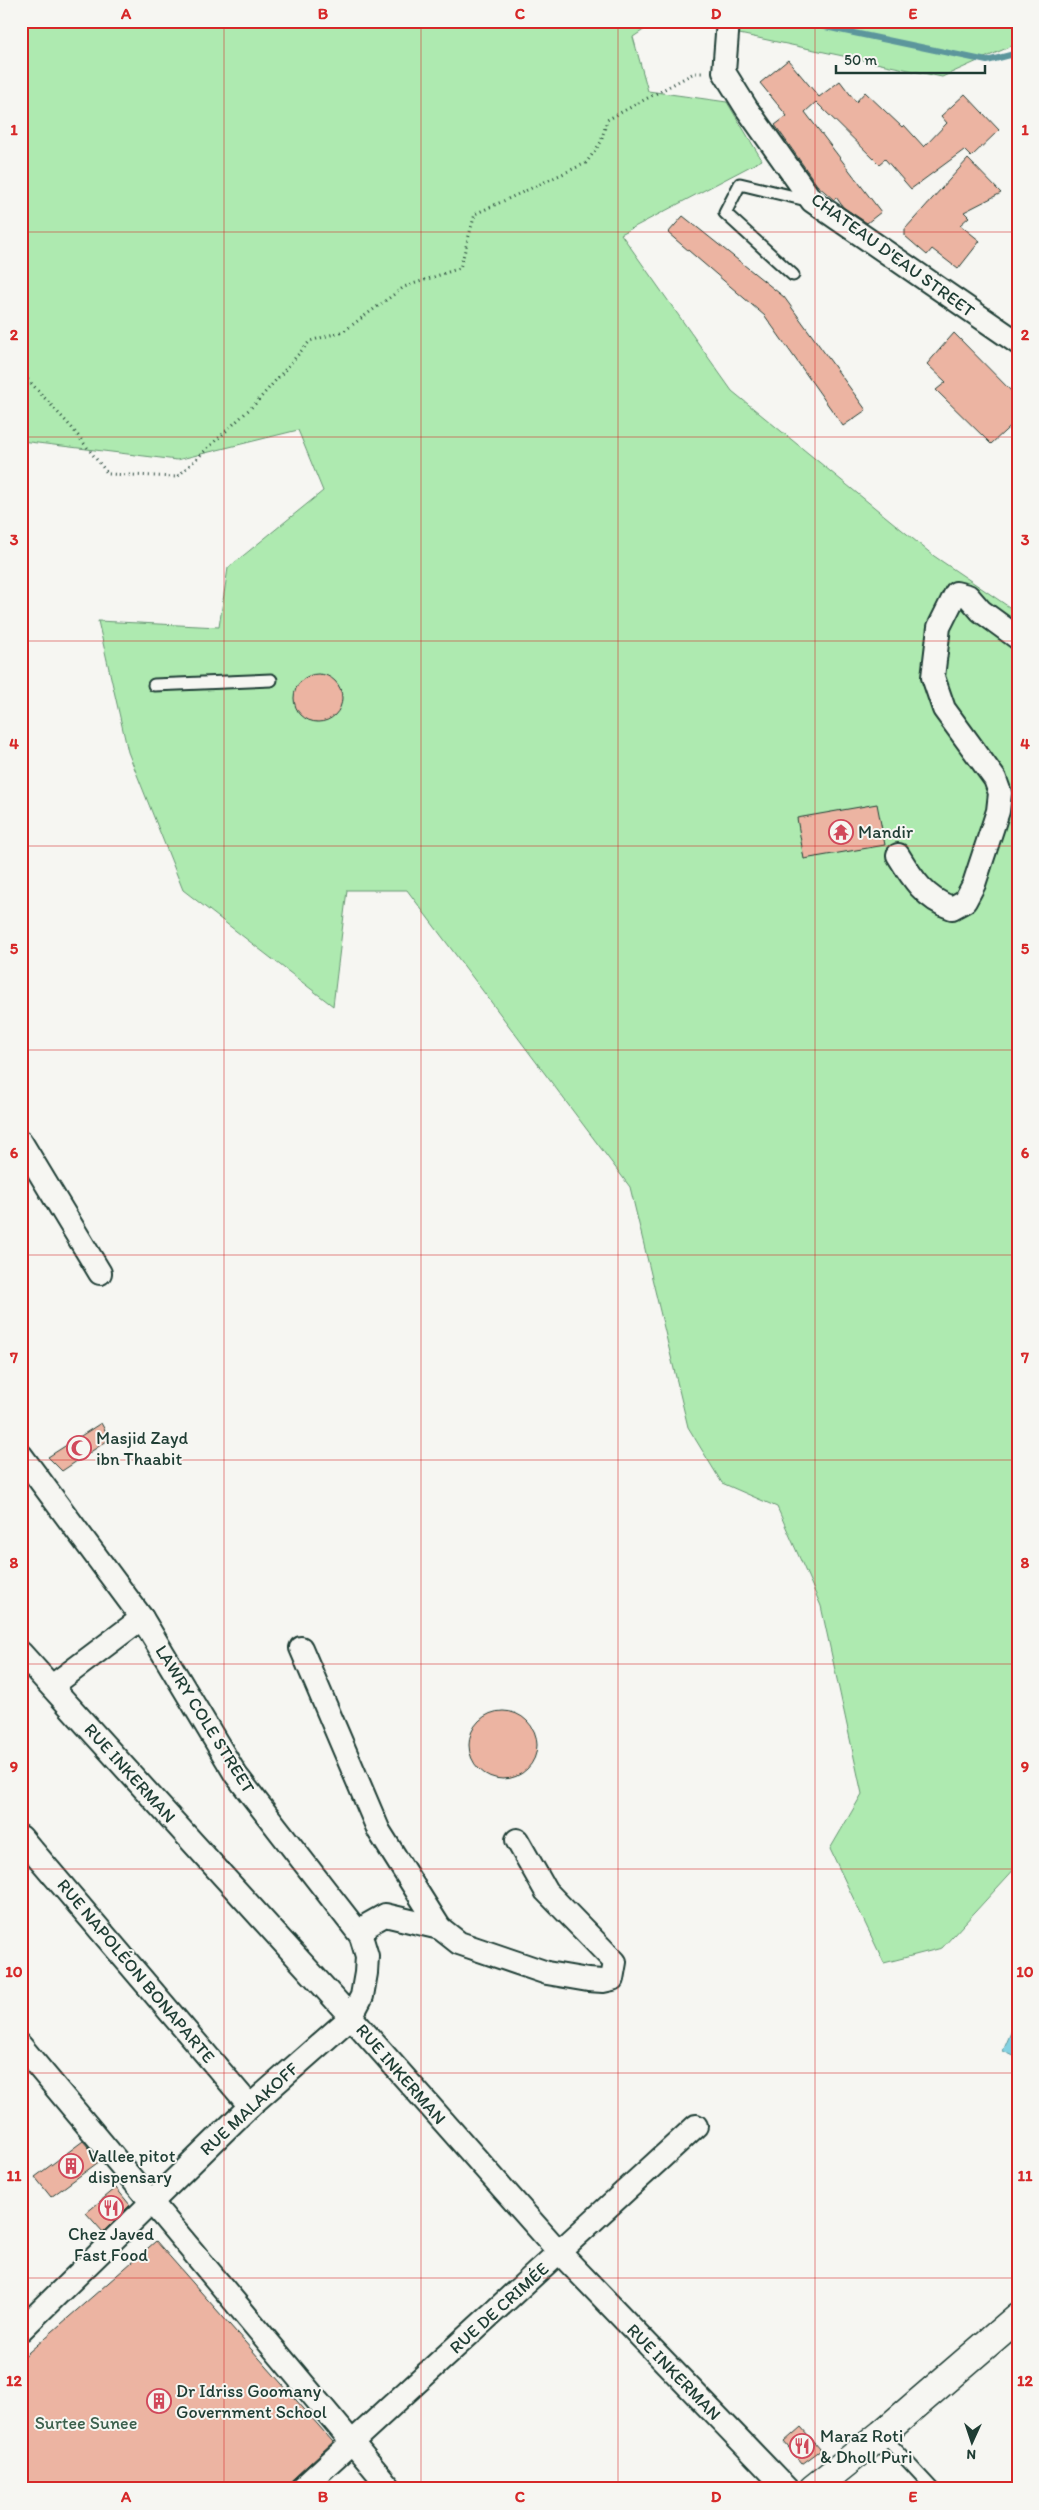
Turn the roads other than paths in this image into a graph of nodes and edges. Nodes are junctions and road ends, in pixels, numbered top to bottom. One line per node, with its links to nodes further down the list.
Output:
1 (727, 26): 2 (street, CHATEAU D'EAU STREET)
2 (812, 202): 3 (lane); 4 (street, CHATEAU D'EAU STREET)
3 (793, 275)
4 (1018, 343)
5 (1018, 638): 8 (street)
6 (270, 680): 7 (lane)
7 (154, 686)
8 (898, 855)
9 (21, 1142): 10 (street)
10 (100, 1273)
11 (21, 1455): 12 (street, LAWRY COLE STREET)
12 (142, 1618): 15 (street); 19 (street, LAWRY COLE STREET)
13 (301, 1648): 18 (street)
14 (21, 1653): 15 (street, RUE INKERMAN)
15 (52, 1686): 20 (street, RUE INKERMAN)
16 (21, 1837): 22 (street, RUE NAPOLÉON BONAPARTE)
17 (517, 1840): 18 (street)
18 (440, 1928): 19 (street)
19 (361, 1936): 20 (street, LAWRY COLE STREET)
20 (351, 2017): 22 (street, RUE MALAKOFF); 25 (street, RUE INKERMAN)
21 (21, 2046): 24 (street)
22 (250, 2106): 24 (street, RUE MALAKOFF)
23 (696, 2126): 25 (street, RUE DE CRIMÉE)
24 (150, 2203): 27 (street, RUE MALAKOFF); 29 (street)
25 (560, 2253): 29 (street, RUE DE CRIMÉE); 32 (street, RUE INKERMAN)
26 (1018, 2317): 28 (main road)
27 (21, 2330)
28 (882, 2434): 33 (main road); 34 (lane)
29 (352, 2442): 30 (street, RUE DE CRIMÉE); 31 (street)
30 (301, 2489)
31 (391, 2489)
32 (787, 2489)
33 (813, 2489)
34 (933, 2489)

